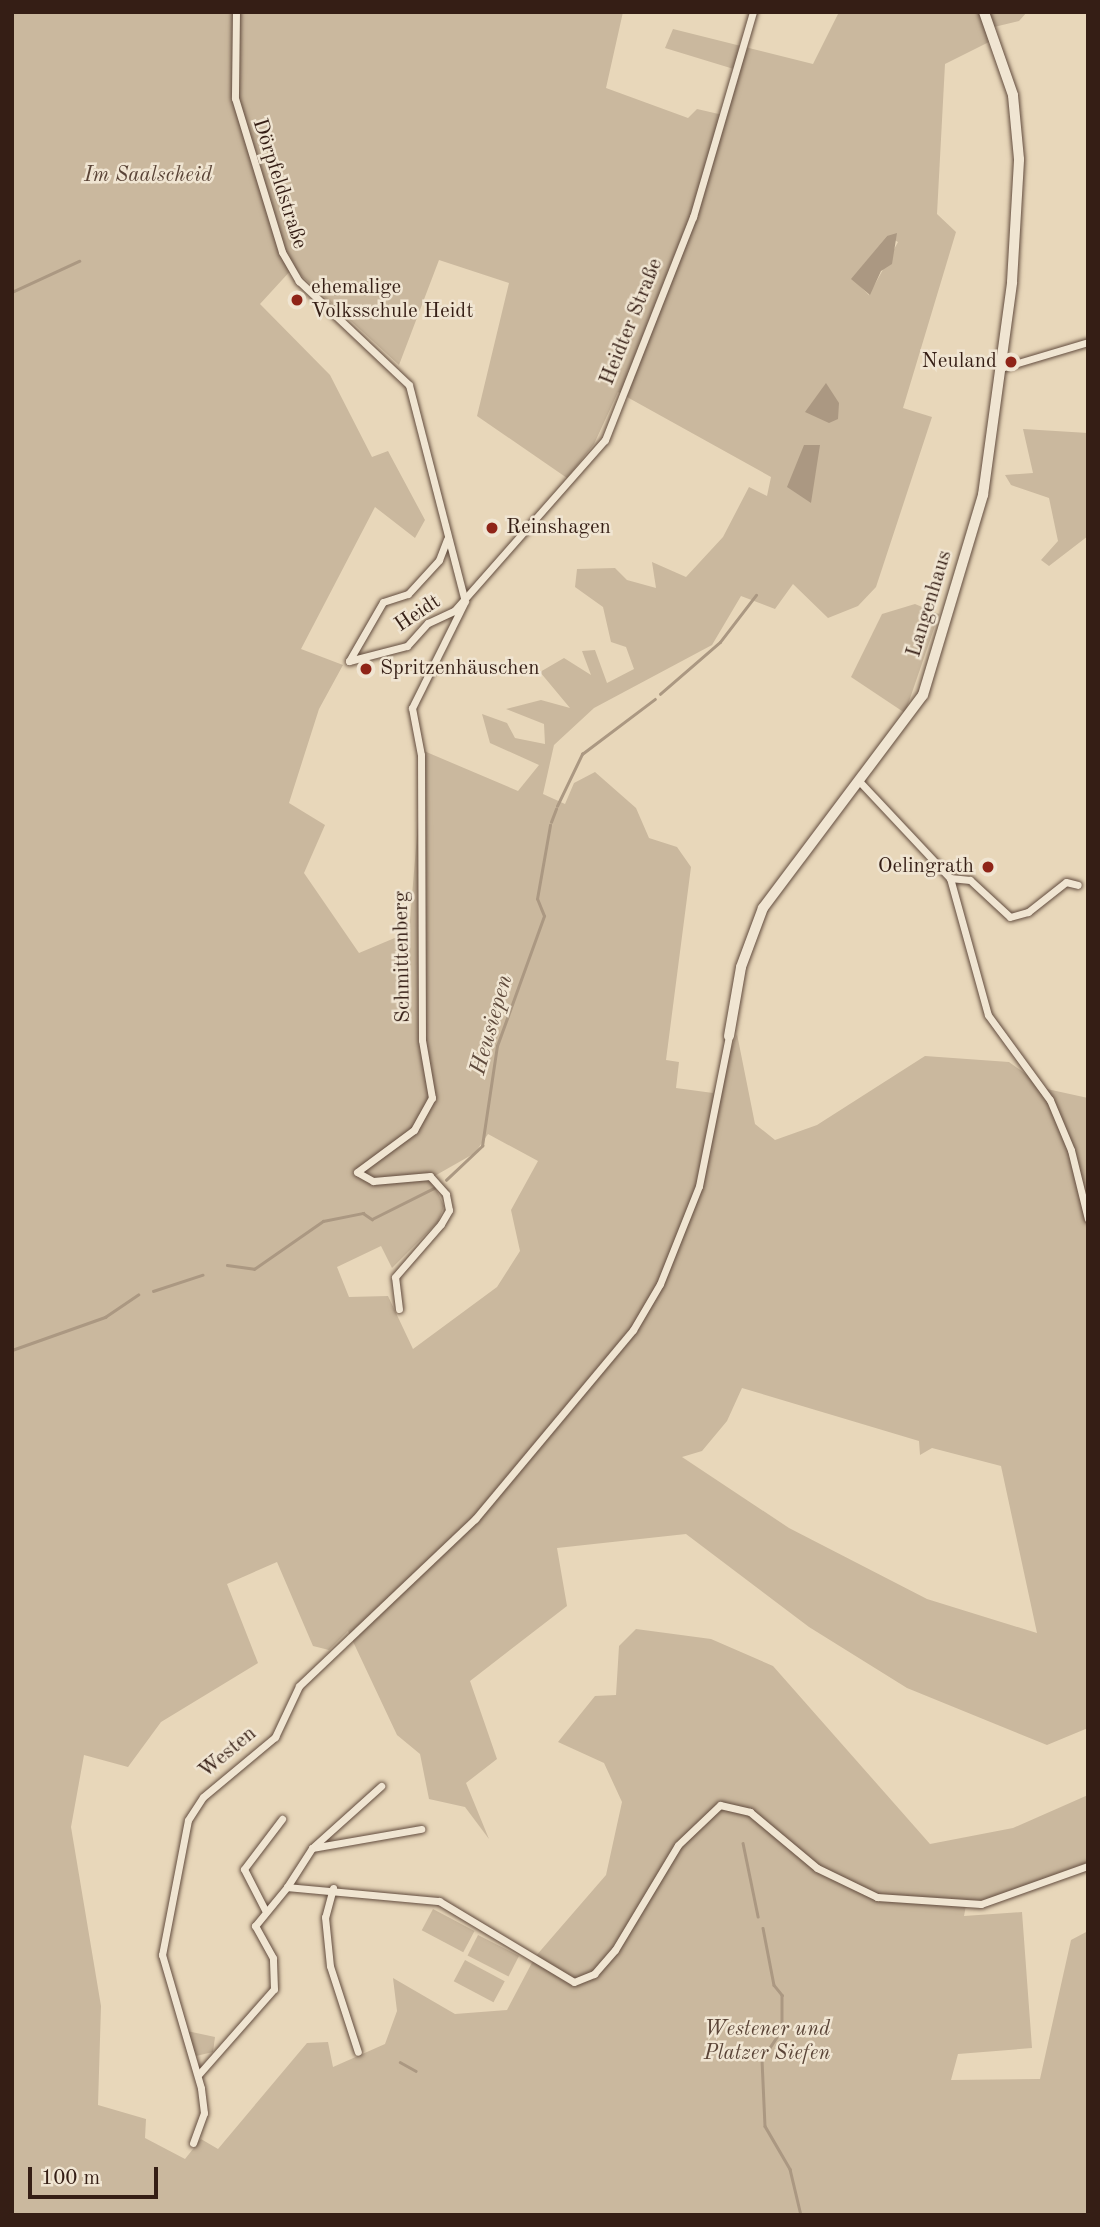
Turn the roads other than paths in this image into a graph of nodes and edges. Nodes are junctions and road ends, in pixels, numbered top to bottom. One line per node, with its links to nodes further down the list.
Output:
1 (236, 12): 6 (street, Dörpfeldstraße)
2 (753, 12): 7 (street, Heidter Straße)
3 (984, 12): 5 (street, Langenhaus)
4 (1088, 342): 5 (street)
5 (1001, 369): 9 (street, Langenhaus)
6 (447, 539): 7 (street, Dörpfeldstraße); 7 (street, Heidt)
7 (464, 601): 8 (street, Heidt)
8 (412, 708): 15 (street, Schmittenberg)
9 (858, 780): 10 (street); 12 (street, Langenhaus)
10 (950, 878): 11 (street); 14 (street)
11 (1078, 885)
12 (729, 1037): 13 (street, Langenhaus)
13 (716, 1116): 25 (street, Westen)
14 (1088, 1219)
15 (399, 1309)
16 (381, 1786): 19 (street)
17 (282, 1819): 23 (street)
18 (421, 1829): 19 (street)
19 (312, 1848): 21 (street)
20 (1088, 1866): 22 (street)
21 (287, 1887): 22 (street); 23 (street)
22 (333, 1888): 24 (street)
23 (265, 1910): 25 (street)
24 (358, 2052)
25 (199, 2074): 26 (street, Westen)
26 (193, 2143)

